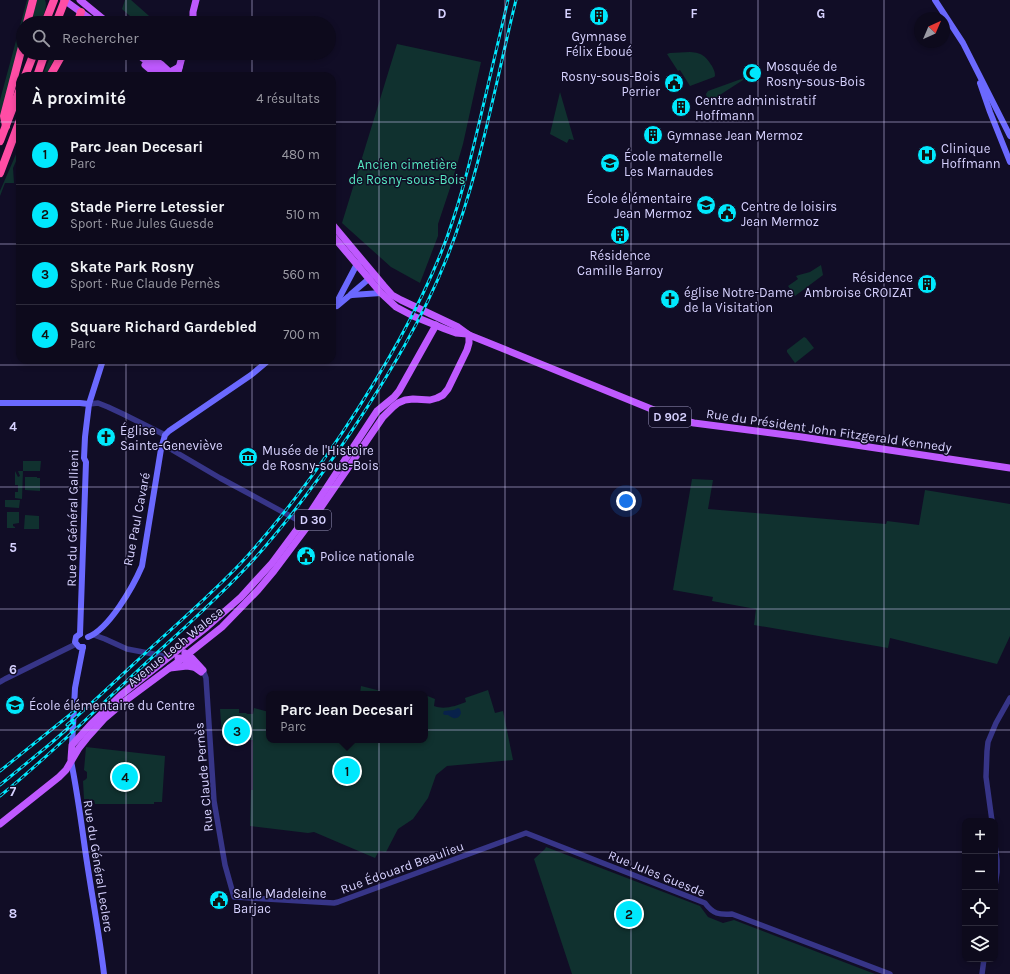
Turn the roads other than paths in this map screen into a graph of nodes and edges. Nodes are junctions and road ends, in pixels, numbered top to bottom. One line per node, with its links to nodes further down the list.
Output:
1 (33, 0): 8 (highway)
2 (54, 0): 9 (highway)
3 (64, 0): 7 (main road); 10 (highway)
4 (80, 0): 7 (main road); 13 (main road)
5 (196, 0): 14 (main road)
6 (935, 0): 23 (main road)
7 (84, 14): 11 (highway); 12 (main road)
8 (30, 16)
9 (49, 16)
10 (59, 16)
11 (82, 16)
12 (87, 16)
13 (99, 16)
14 (193, 16)
15 (19, 60): 34 (highway)
16 (31, 60): 25 (highway)
17 (43, 60): 26 (highway)
18 (59, 60): 27 (highway)
19 (139, 60): 28 (main road)
20 (145, 60): 29 (main road)
21 (155, 60): 30 (main road)
22 (181, 60): 24 (main road)
23 (975, 66): 36 (main road); 40 (main road)
24 (179, 68): 31 (main road); 32 (main road)
25 (27, 72)
26 (38, 72)
27 (52, 72)
28 (153, 72)
29 (166, 72)
30 (170, 72)
31 (174, 72)
32 (178, 72)
33 (16, 100): 34 (highway)
34 (6, 126): 37 (highway)
35 (16, 131): 39 (highway)
36 (1010, 136)
37 (0, 141)
38 (16, 143): 39 (highway)
39 (5, 162): 41 (highway)
40 (1010, 162)
41 (0, 173)
42 (336, 229): 45 (main road, D 902)
43 (336, 240): 44 (main road, D 902)
44 (357, 264): 45 (main road); 46 (main road, D 902); 49 (main road)
45 (365, 264): 46 (main road, D 902)
46 (372, 277): 47 (main road, D 902); 48 (main road); 52 (main road, D 902)
47 (381, 293): 48 (main road); 51 (main road, D 902)
48 (349, 296): 50 (main road)
49 (336, 303)
50 (336, 306)
51 (436, 325): 52 (main road, D 902); 57 (main road, D 30)
52 (469, 334): 53 (main road, Rue du Président John Fitzgerald Kennedy / D 902); 54 (main road)
53 (484, 341): 54 (main road); 63 (main road, Rue du Président John Fitzgerald Kennedy / D 902)
54 (466, 350): 58 (main road)
55 (102, 364): 60 (main road, Rue du Général Gallieni)
56 (264, 364): 61 (main road)
57 (399, 391): 58 (main road); 64 (main road, Avenue Lech Walesa / D 30)
58 (405, 400): 64 (main road, Avenue Lech Walesa / D 30)
59 (0, 403): 60 (main road)
60 (89, 404): 61 (street); 66 (main road, Rue du Général Gallieni)
61 (165, 435): 62 (main road, Rue Paul Cavaré)
62 (162, 444): 64 (street); 67 (main road, Rue Paul Cavaré)
63 (1010, 468)
64 (305, 524): 68 (main road, Avenue Lech Walesa / D 30); 68 (main road, Avenue Lech Walesa / D 30)
65 (197, 625): 68 (main road)
66 (80, 634): 67 (main road); 69 (main road)
67 (91, 636): 70 (main road); 72 (street)
68 (197, 641): 71 (main road, Avenue Lech Walesa / D 30); 71 (main road, Avenue Lech Walesa / D 30); 75 (main road)
69 (76, 644): 70 (main road); 76 (street)
70 (83, 647): 78 (main road)
71 (183, 653): 72 (main road); 73 (main road); 74 (main road, Avenue Lech Walesa / D 30); 75 (main road)
72 (164, 656): 78 (main road, Avenue Lech Walesa)
73 (193, 667): 74 (main road); 75 (main road)
74 (170, 668): 79 (main road, Avenue Lech Walesa / D 30)
75 (202, 671): 83 (street, Rue Claude Pernès)
76 (0, 682)
77 (1010, 698): 80 (street)
78 (73, 741): 79 (main road)
79 (71, 761): 81 (main road, Avenue Lech Walesa); 85 (main road, Rue du Général Leclerc)
80 (992, 818)
81 (0, 824)
82 (526, 833): 83 (street, Rue Édouard Beaulieu); 86 (street, Rue Jules Guesde)
83 (234, 897)
84 (984, 962): 87 (street)
85 (104, 974)
86 (890, 974)
87 (982, 974)

